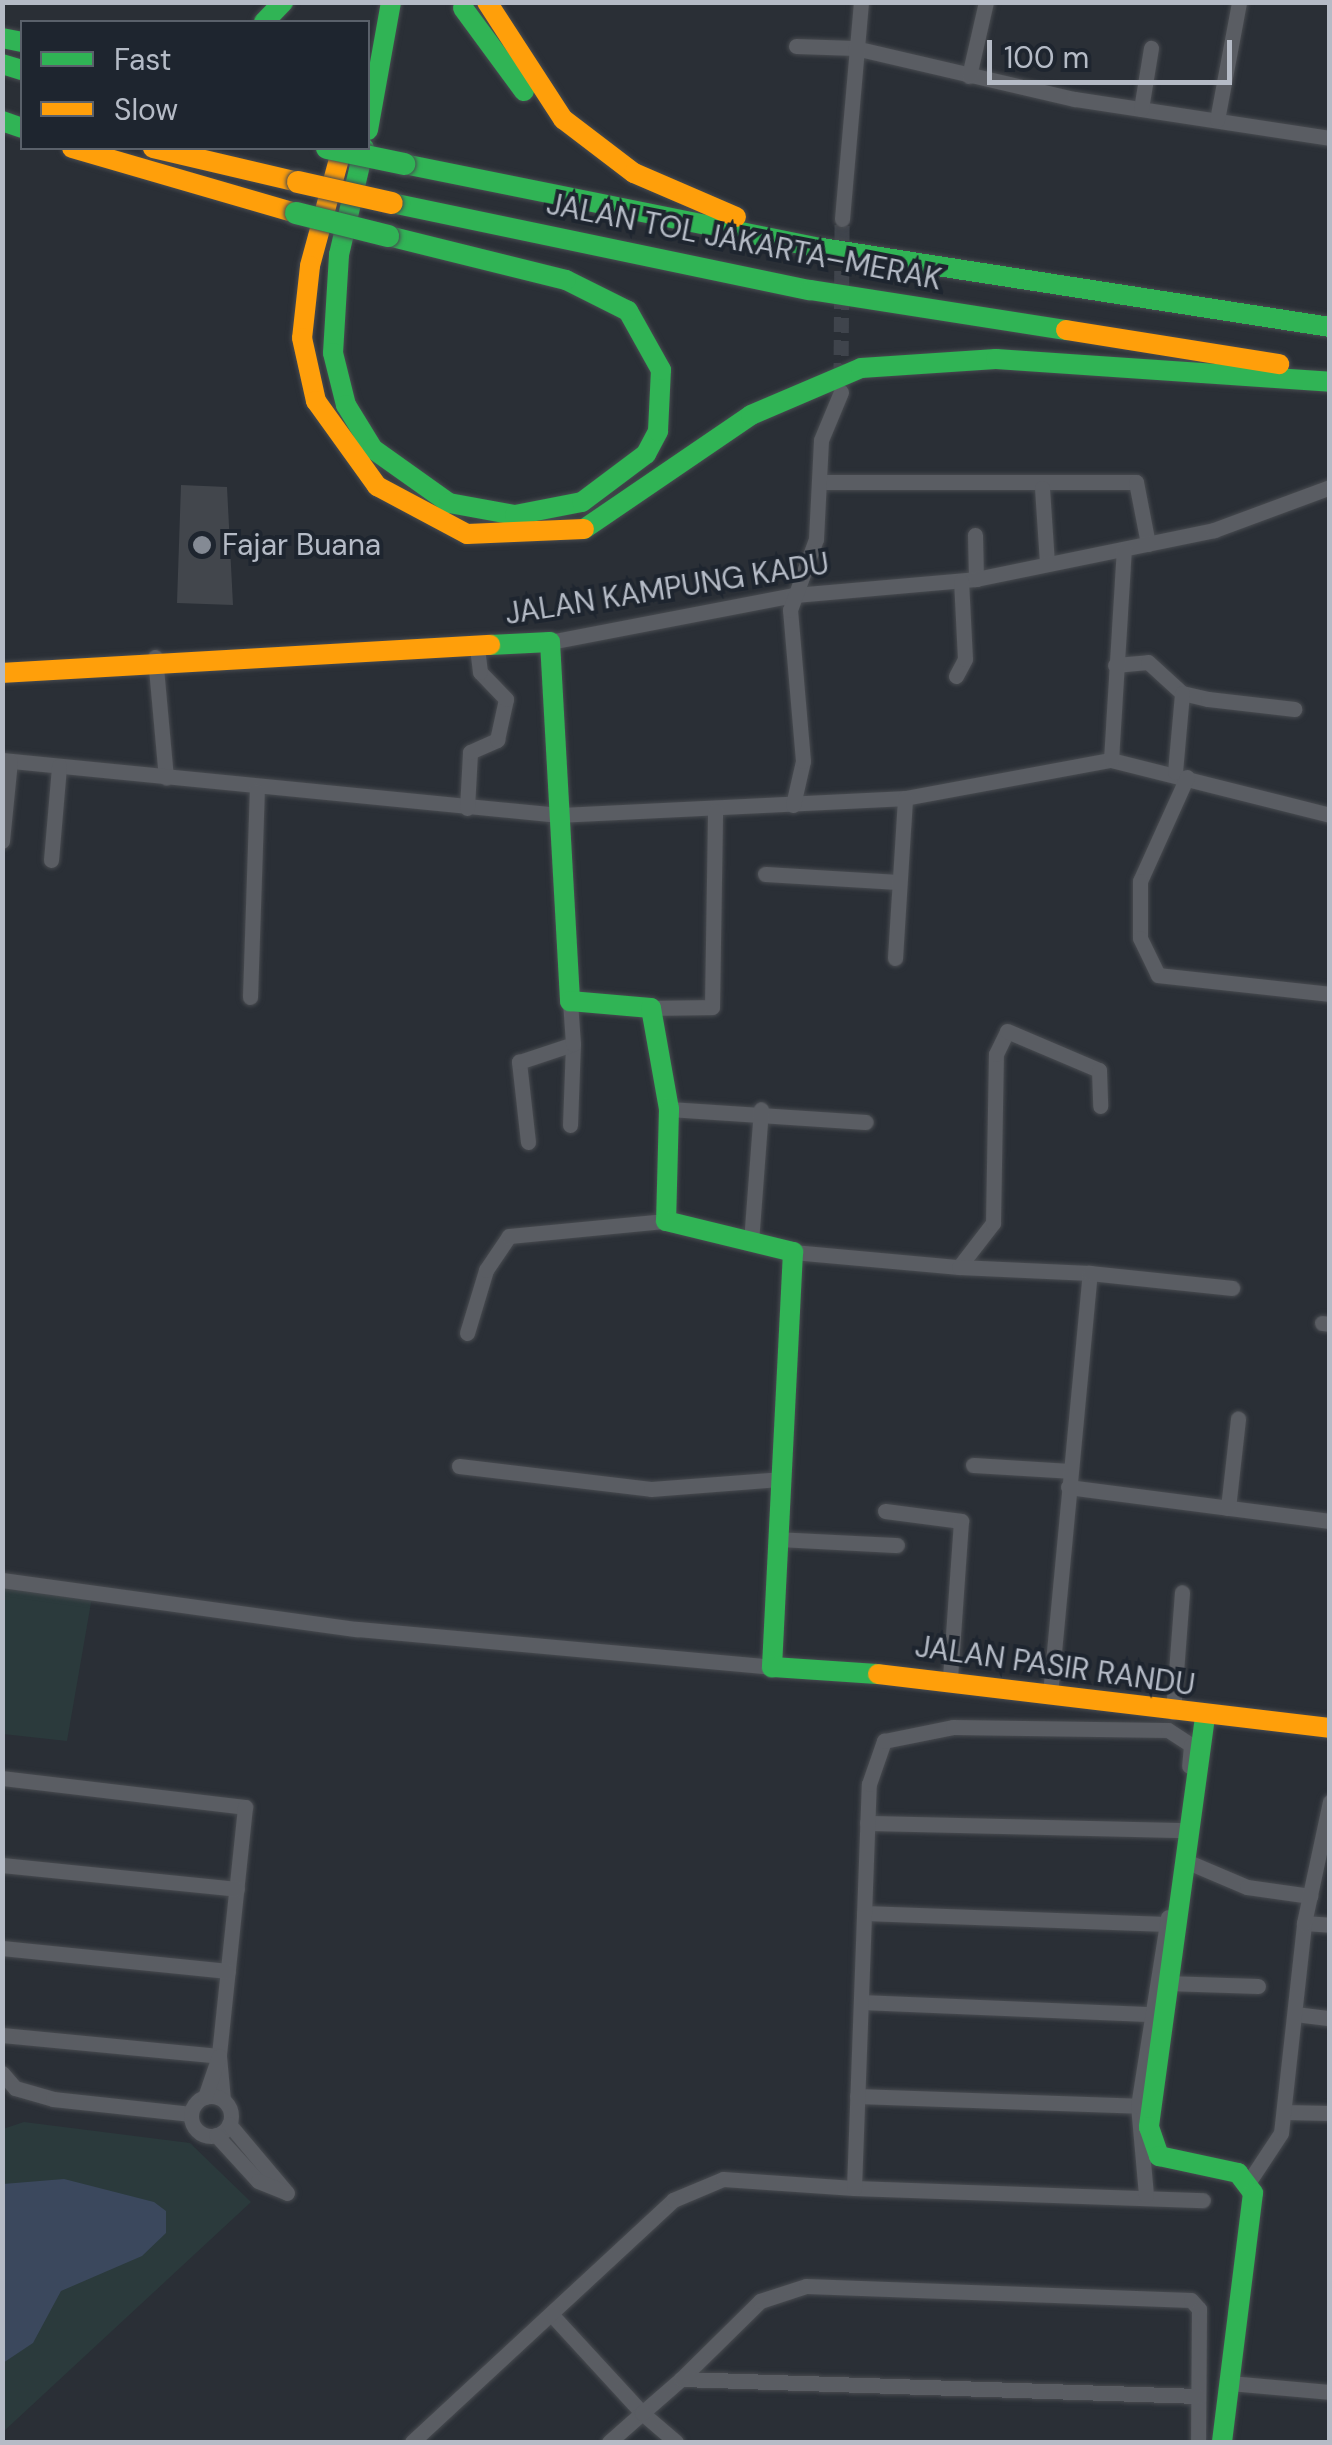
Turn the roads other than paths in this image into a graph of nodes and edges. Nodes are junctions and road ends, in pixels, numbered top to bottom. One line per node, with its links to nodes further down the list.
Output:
1 (374, 2): 8 (main road)
2 (391, 2): 15 (main road)
3 (487, 2): 14 (main road)
4 (861, 2): 10 (street)
5 (986, 2): 12 (street)
6 (1239, 2): 16 (street)
7 (463, 8): 14 (main road)
8 (370, 29)
9 (796, 46): 10 (street)
10 (855, 48): 12 (street); 23 (street)
11 (1151, 48): 13 (street)
12 (969, 76): 13 (street)
13 (1141, 108): 16 (street)
14 (564, 118): 28 (main road)
15 (370, 119)
16 (1217, 120): 17 (street)
17 (1330, 138)
18 (79, 150): 27 (main road, bridge)
19 (161, 150): 30 (main road, JALAN TOL JAKARTA–MERAK, bridge)
20 (336, 150): 28 (main road, JALAN TOL JAKARTA–MERAK, bridge)
21 (342, 150): 31 (main road)
22 (364, 150): 24 (main road, bridge)
23 (842, 219)
24 (347, 226)
25 (347, 226): 26 (main road, bridge)
26 (347, 226)
27 (347, 226)
28 (822, 248): 29 (main road, JALAN TOL JAKARTA–MERAK)
29 (1330, 328)
30 (1330, 372)
31 (1330, 382)
32 (841, 392): 33 (street)
33 (818, 482): 35 (street); 41 (street)
34 (1330, 487): 37 (street, JALAN KAMPUNG KADU)
35 (1042, 488): 37 (street); 39 (street)
36 (975, 535): 40 (street)
37 (1148, 544): 38 (street, JALAN KAMPUNG KADU)
38 (1124, 549): 39 (street, JALAN KAMPUNG KADU); 45 (street)
39 (1047, 563): 40 (street, JALAN KAMPUNG KADU)
40 (969, 580): 41 (street, JALAN KAMPUNG KADU); 47 (street)
41 (794, 594): 42 (street, JALAN KAMPUNG KADU); 57 (street)
42 (550, 642): 43 (main road, JALAN KAMPUNG KADU); 60 (main road)
43 (476, 649): 44 (main road, JALAN KAMPUNG KADU); 58 (street)
44 (155, 657): 46 (main road, JALAN KAMPUNG KADU); 54 (street)
45 (1115, 665): 48 (street); 51 (street)
46 (2, 672)
47 (956, 676)
48 (1182, 693): 49 (street); 53 (street)
49 (1294, 709)
50 (6, 760): 52 (street); 62 (street)
51 (1111, 760): 53 (street); 56 (street)
52 (59, 766): 54 (street); 63 (street)
53 (1181, 774): 61 (street); 67 (street)
54 (166, 778): 55 (street)
55 (257, 792): 58 (street); 68 (street)
56 (905, 798): 57 (street); 65 (street)
57 (793, 806): 59 (street)
58 (468, 808): 60 (street)
59 (716, 812): 60 (street); 70 (street)
60 (560, 815): 69 (main road)
61 (1330, 815)
62 (2, 841)
63 (51, 860)
64 (765, 874): 65 (street)
65 (899, 882): 66 (street)
66 (896, 958)
67 (1330, 994)
68 (250, 998)
69 (570, 1001): 70 (main road); 71 (street)
70 (651, 1008): 73 (main road)
71 (573, 1044): 76 (street); 77 (street)
72 (1100, 1106): 81 (street)
73 (669, 1109): 74 (street); 78 (main road)
74 (762, 1109): 75 (street); 79 (street)
75 (866, 1122)
76 (570, 1125)
77 (528, 1142)
78 (666, 1221): 79 (main road); 84 (street)
79 (751, 1242): 80 (main road)
80 (793, 1252): 81 (street); 88 (main road)
81 (959, 1267): 82 (street)
82 (1090, 1273): 83 (street); 89 (street)
83 (1232, 1288)
84 (467, 1333)
85 (1238, 1420): 90 (street)
86 (973, 1465): 89 (street)
87 (459, 1466): 88 (street)
88 (780, 1479): 93 (main road)
89 (1069, 1479): 90 (street); 99 (street)
90 (1228, 1508): 92 (street)
91 (885, 1511): 98 (street)
92 (1330, 1521)
93 (778, 1539): 94 (street); 97 (main road)
94 (897, 1544)
95 (2, 1580): 97 (street)
96 (1182, 1592): 100 (street)
97 (772, 1666): 98 (main road, JALAN PASIR RANDU)
98 (950, 1679): 99 (main road, JALAN PASIR RANDU)
99 (1050, 1694): 100 (main road, JALAN PASIR RANDU)
100 (1173, 1712): 101 (main road, JALAN PASIR RANDU)
101 (1205, 1717): 102 (main road, JALAN PASIR RANDU); 107 (main road)
102 (1330, 1728)
103 (2, 1778): 109 (street)
104 (1330, 1802): 110 (street)
105 (867, 1823): 106 (street); 106 (street); 111 (street)
106 (1182, 1830): 112 (street)
107 (1188, 1862): 110 (street); 117 (main road)
108 (2, 1865): 109 (street)
109 (237, 1889): 116 (street)
110 (1310, 1896): 113 (street)
111 (864, 1913): 112 (street); 119 (street)
112 (1167, 1924): 120 (street)
113 (1304, 1924): 114 (street); 121 (street)
114 (1330, 1925)
115 (2, 1948): 116 (street)
116 (228, 1971): 124 (street)
117 (1166, 1982): 118 (street); 136 (main road)
118 (1258, 1986)
119 (860, 2002): 120 (street); 127 (street)
120 (1153, 2014): 130 (street)
121 (1295, 2014): 122 (street); 131 (street)
122 (1330, 2018)
123 (2, 2034): 124 (street)
124 (218, 2056): 128 (street); 129 (street)
125 (2, 2073): 126 (street)
126 (9, 2091): 133 (street)
127 (857, 2096): 130 (street); 137 (street)
128 (205, 2097): 129 (street); 133 (street)
129 (223, 2100): 134 (street)
130 (1138, 2106): 138 (street)
131 (1284, 2112): 132 (street); 136 (street)
132 (1330, 2113)
133 (192, 2114): 135 (street)
134 (229, 2124): 135 (street); 135 (street)
135 (216, 2135)
136 (1250, 2180): 142 (main road)
137 (854, 2188): 138 (street); 140 (street)
138 (1146, 2195): 139 (street)
139 (1203, 2200)
140 (552, 2315): 145 (street); 146 (street)
141 (681, 2380): 144 (street); 144 (street); 145 (street)
142 (1229, 2383): 143 (street); 150 (main road)
143 (1330, 2392)
144 (1198, 2396): 149 (street)
145 (642, 2413): 147 (street); 148 (street)
146 (412, 2442)
147 (609, 2442)
148 (676, 2442)
149 (1198, 2442)
150 (1222, 2442)

